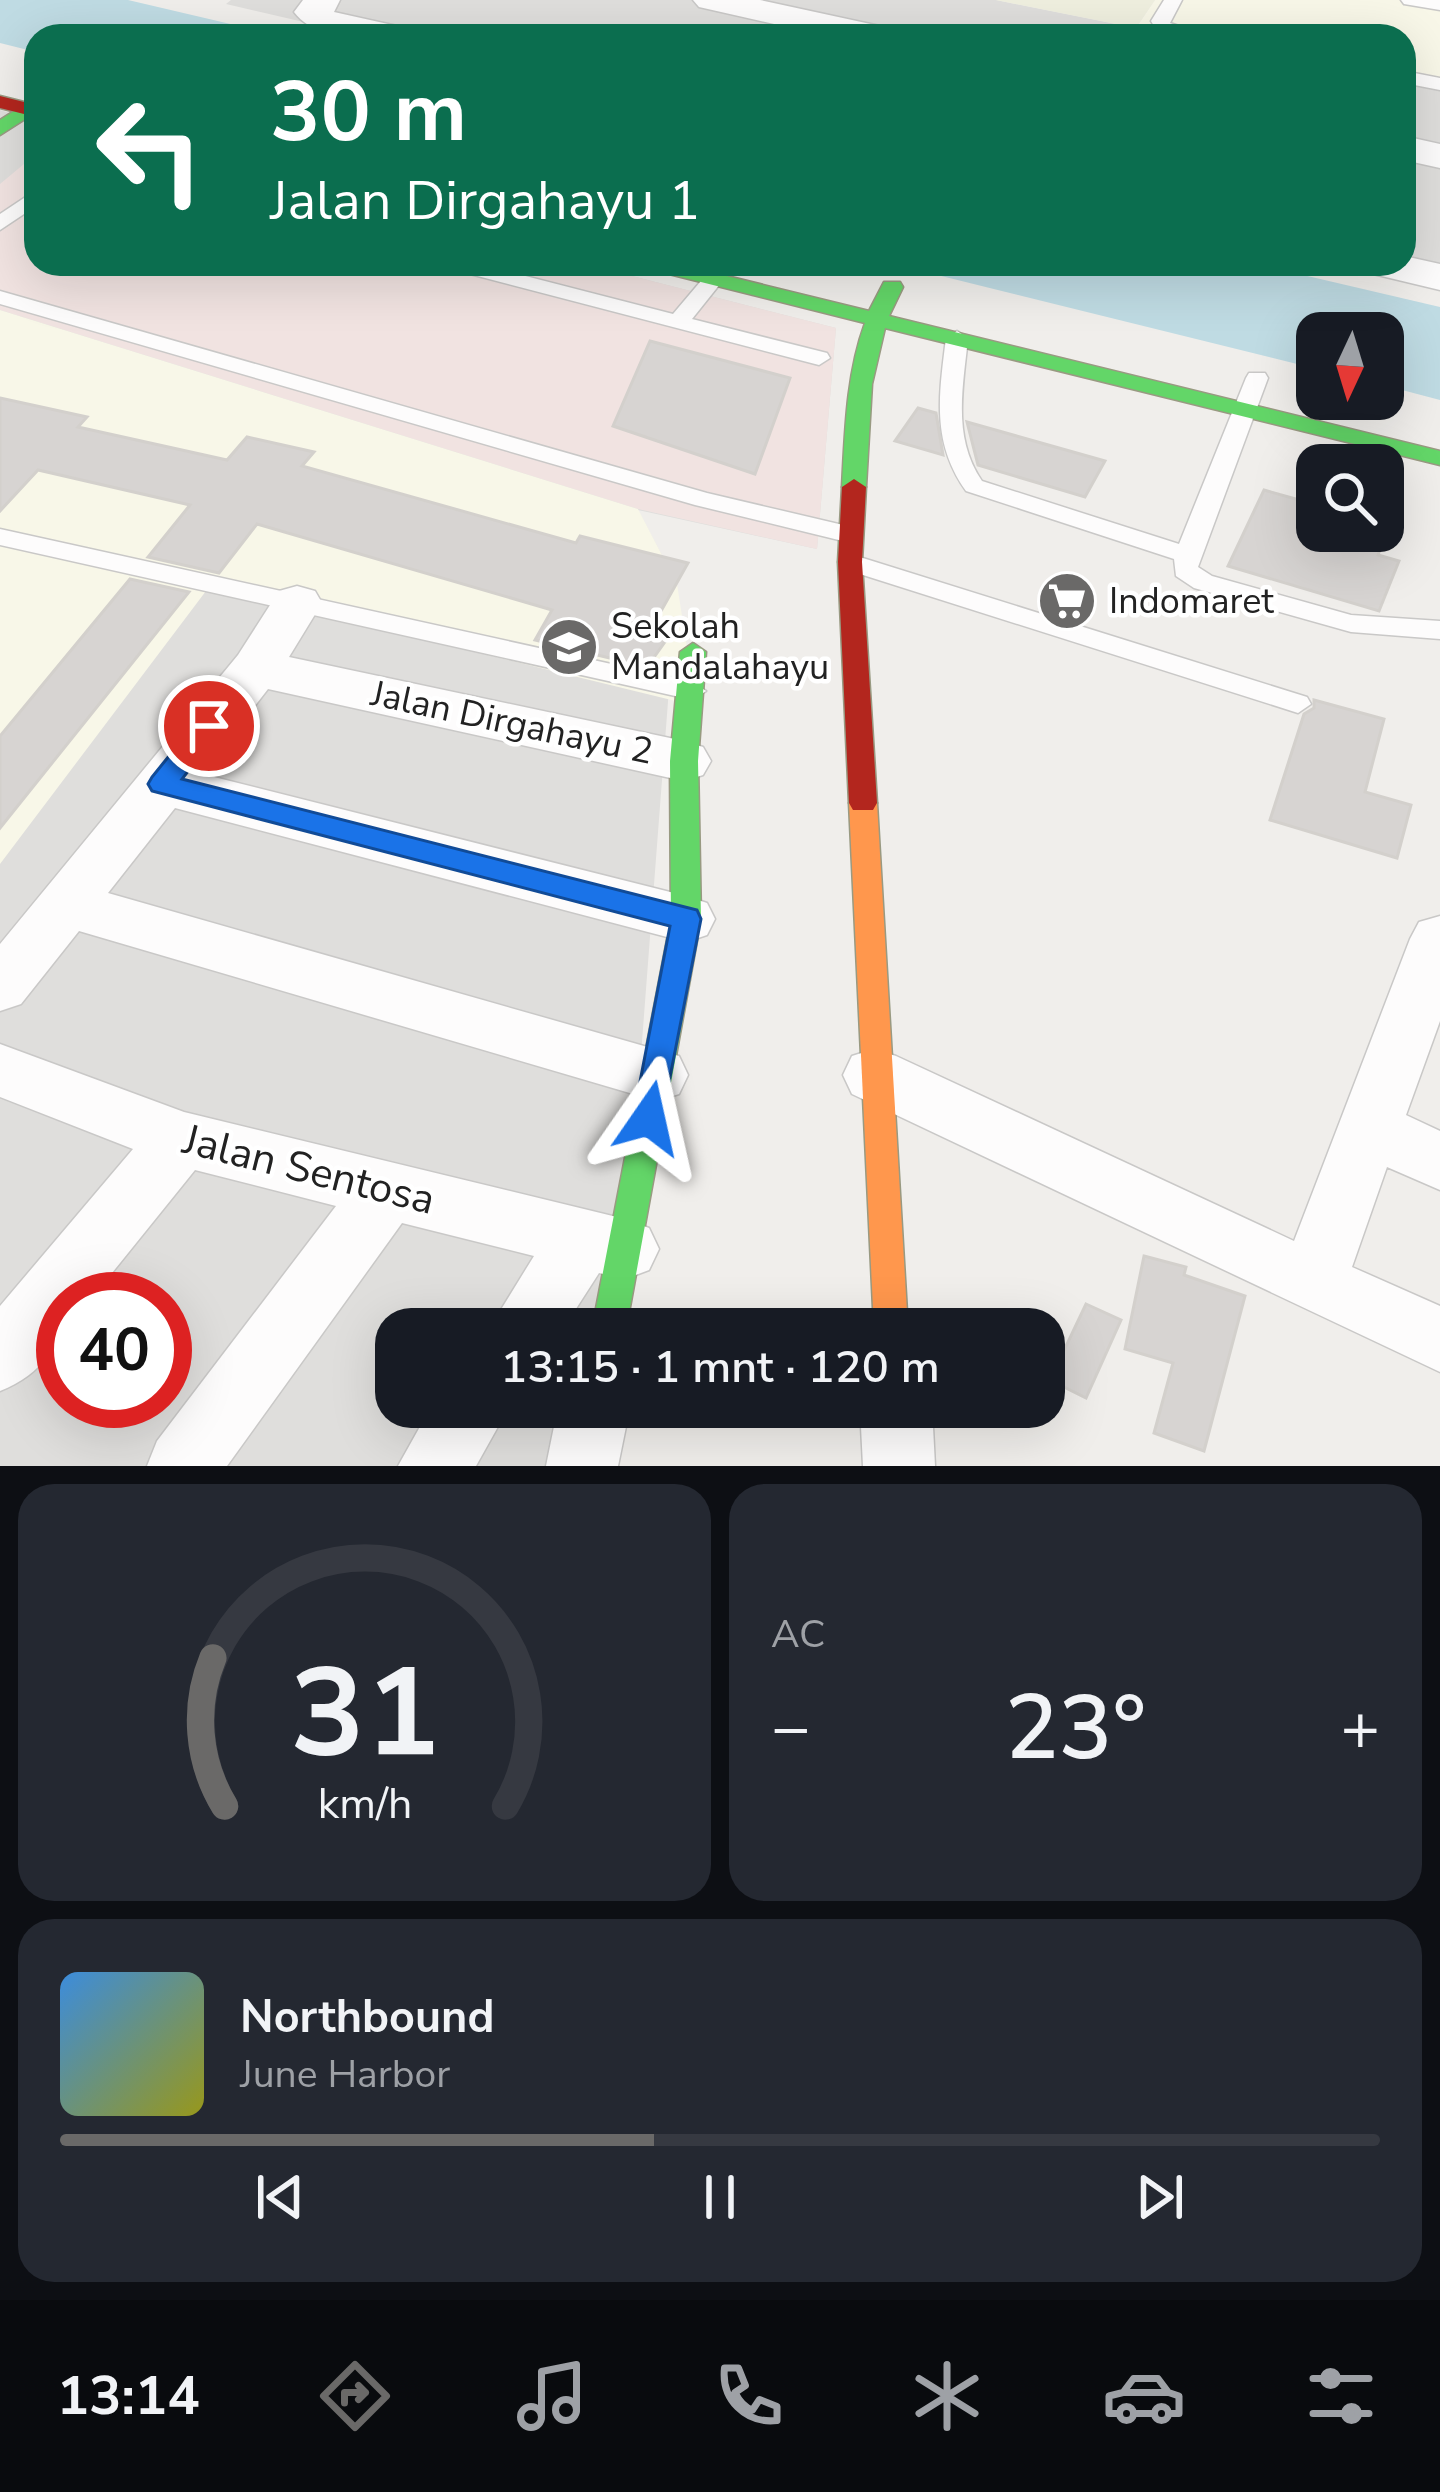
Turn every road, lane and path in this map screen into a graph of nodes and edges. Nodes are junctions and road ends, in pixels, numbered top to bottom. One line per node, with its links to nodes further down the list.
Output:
1 (322, 0): 5 (street)
2 (711, 0): 6 (street)
3 (1410, 0): 4 (lane)
4 (1440, 5)
5 (340, 24)
6 (821, 24)
7 (24, 107): 8 (street)
8 (0, 129)
9 (24, 205): 10 (lane)
10 (0, 224)
11 (500, 276): 17 (lane)
12 (700, 276): 13 (street)
13 (712, 279): 16 (street); 17 (lane)
14 (893, 288): 16 (street)
15 (0, 297): 24 (lane)
16 (875, 317): 18 (street); 24 (street)
17 (678, 322): 19 (lane)
18 (957, 338): 21 (street); 25 (lane)
19 (819, 358)
20 (1256, 378): 21 (lane)
21 (1245, 410): 22 (street); 25 (lane)
22 (1440, 458)
23 (0, 537): 26 (lane)
24 (851, 549): 31 (lane); 39 (street)
25 (1187, 555): 27 (lane)
26 (297, 603): 29 (street); 30 (lane)
27 (1440, 630)
28 (693, 652): 30 (street)
29 (256, 668): 32 (street, Jalan Dirgahayu 2); 33 (street)
30 (693, 691): 32 (street)
31 (1298, 704)
32 (684, 761): 35 (street, Jalan Dirgahayu 2)
33 (162, 784): 34 (street); 35 (street)
34 (66, 904): 37 (street); 38 (street)
35 (686, 919): 38 (street, Jalan Dirgahayu 2)
36 (1440, 938): 41 (street)
37 (0, 987)
38 (657, 1075): 45 (street, Jalan Dirgahayu 2)
39 (874, 1075): 46 (street); 49 (street)
40 (4, 1078): 42 (street, Jalan Sentosa)
41 (1370, 1128): 43 (street); 46 (street)
42 (181, 1139): 44 (street, Jalan Sentosa); 51 (street)
43 (1440, 1162)
44 (387, 1190): 45 (street, Jalan Sentosa); 55 (street)
45 (604, 1244): 47 (street); 48 (street, Jalan Dirgahayu 2)
46 (1312, 1282): 50 (street)
47 (544, 1308)
48 (608, 1308)
49 (890, 1308)
50 (1440, 1340)
51 (0, 1358)
52 (459, 1428): 56 (street)
53 (590, 1428): 57 (street)
54 (897, 1428): 58 (street)
55 (183, 1466)
56 (434, 1466)
57 (582, 1466)
58 (899, 1466)

